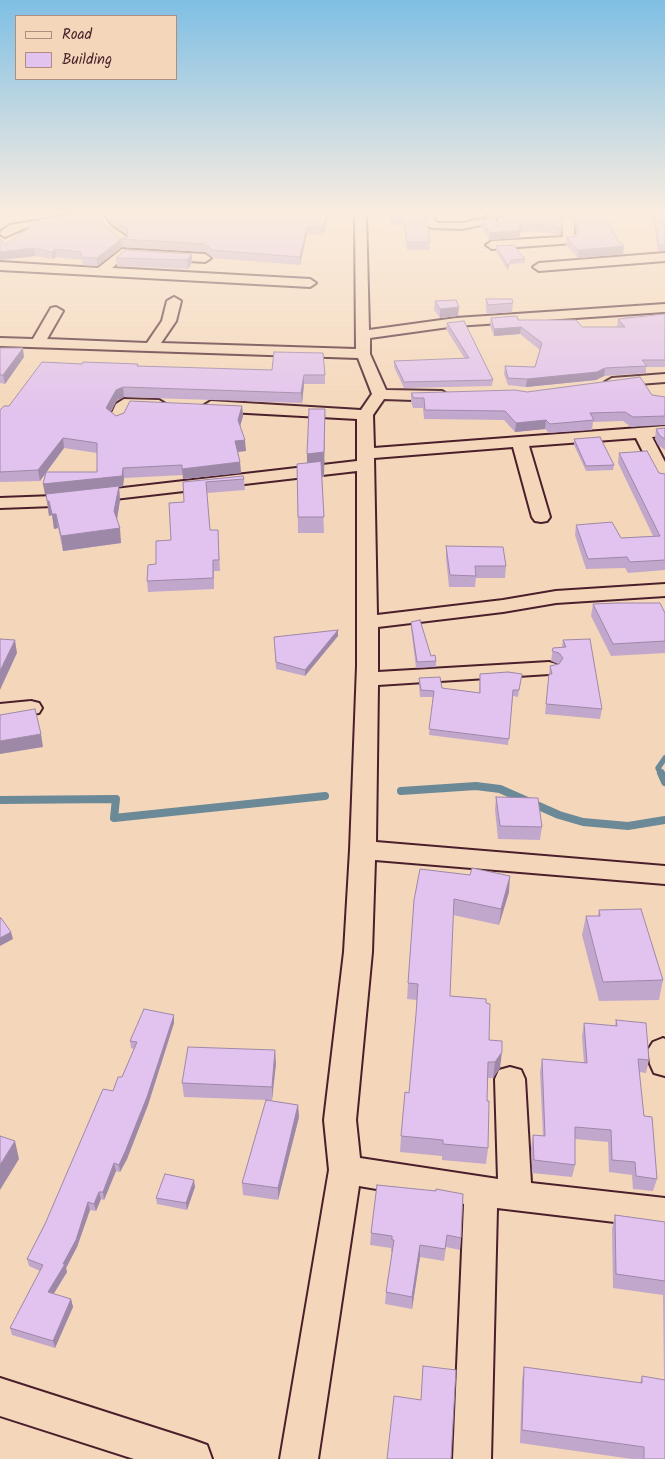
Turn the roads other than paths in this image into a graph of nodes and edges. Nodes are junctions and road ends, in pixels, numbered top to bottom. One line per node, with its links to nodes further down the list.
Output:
1 (254, 280): 3 (street)
2 (361, 280): 9 (street)
3 (310, 283)
4 (174, 301): 10 (street)
5 (665, 308): 9 (street)
6 (56, 311): 8 (street)
7 (0, 342): 8 (street)
8 (38, 343): 10 (street)
9 (362, 344): 10 (street); 13 (street)
10 (151, 347)
11 (665, 378): 12 (street)
12 (598, 386)
13 (380, 394): 14 (street); 17 (street)
14 (456, 395)
15 (173, 405): 18 (street)
16 (192, 406): 17 (street)
17 (365, 415): 22 (street)
18 (117, 419)
19 (665, 430): 20 (street)
20 (642, 433): 21 (street); 23 (street)
21 (520, 442): 22 (street); 25 (street)
22 (365, 460): 24 (street); 27 (street)
23 (665, 478)
24 (0, 503)
25 (541, 517)
26 (665, 590): 27 (street)
27 (368, 622): 29 (street)
28 (548, 668): 29 (street)
29 (368, 679): 32 (street)
30 (31, 708): 31 (street)
31 (0, 711)
32 (363, 850): 33 (street); 35 (street)
33 (665, 875)
34 (510, 1079): 37 (street)
35 (345, 1170): 36 (street); 41 (street)
36 (481, 1192): 37 (street); 42 (street)
37 (515, 1195): 38 (street)
38 (665, 1213)
39 (0, 1397): 40 (street)
40 (192, 1459)
41 (299, 1459)
42 (472, 1459)

